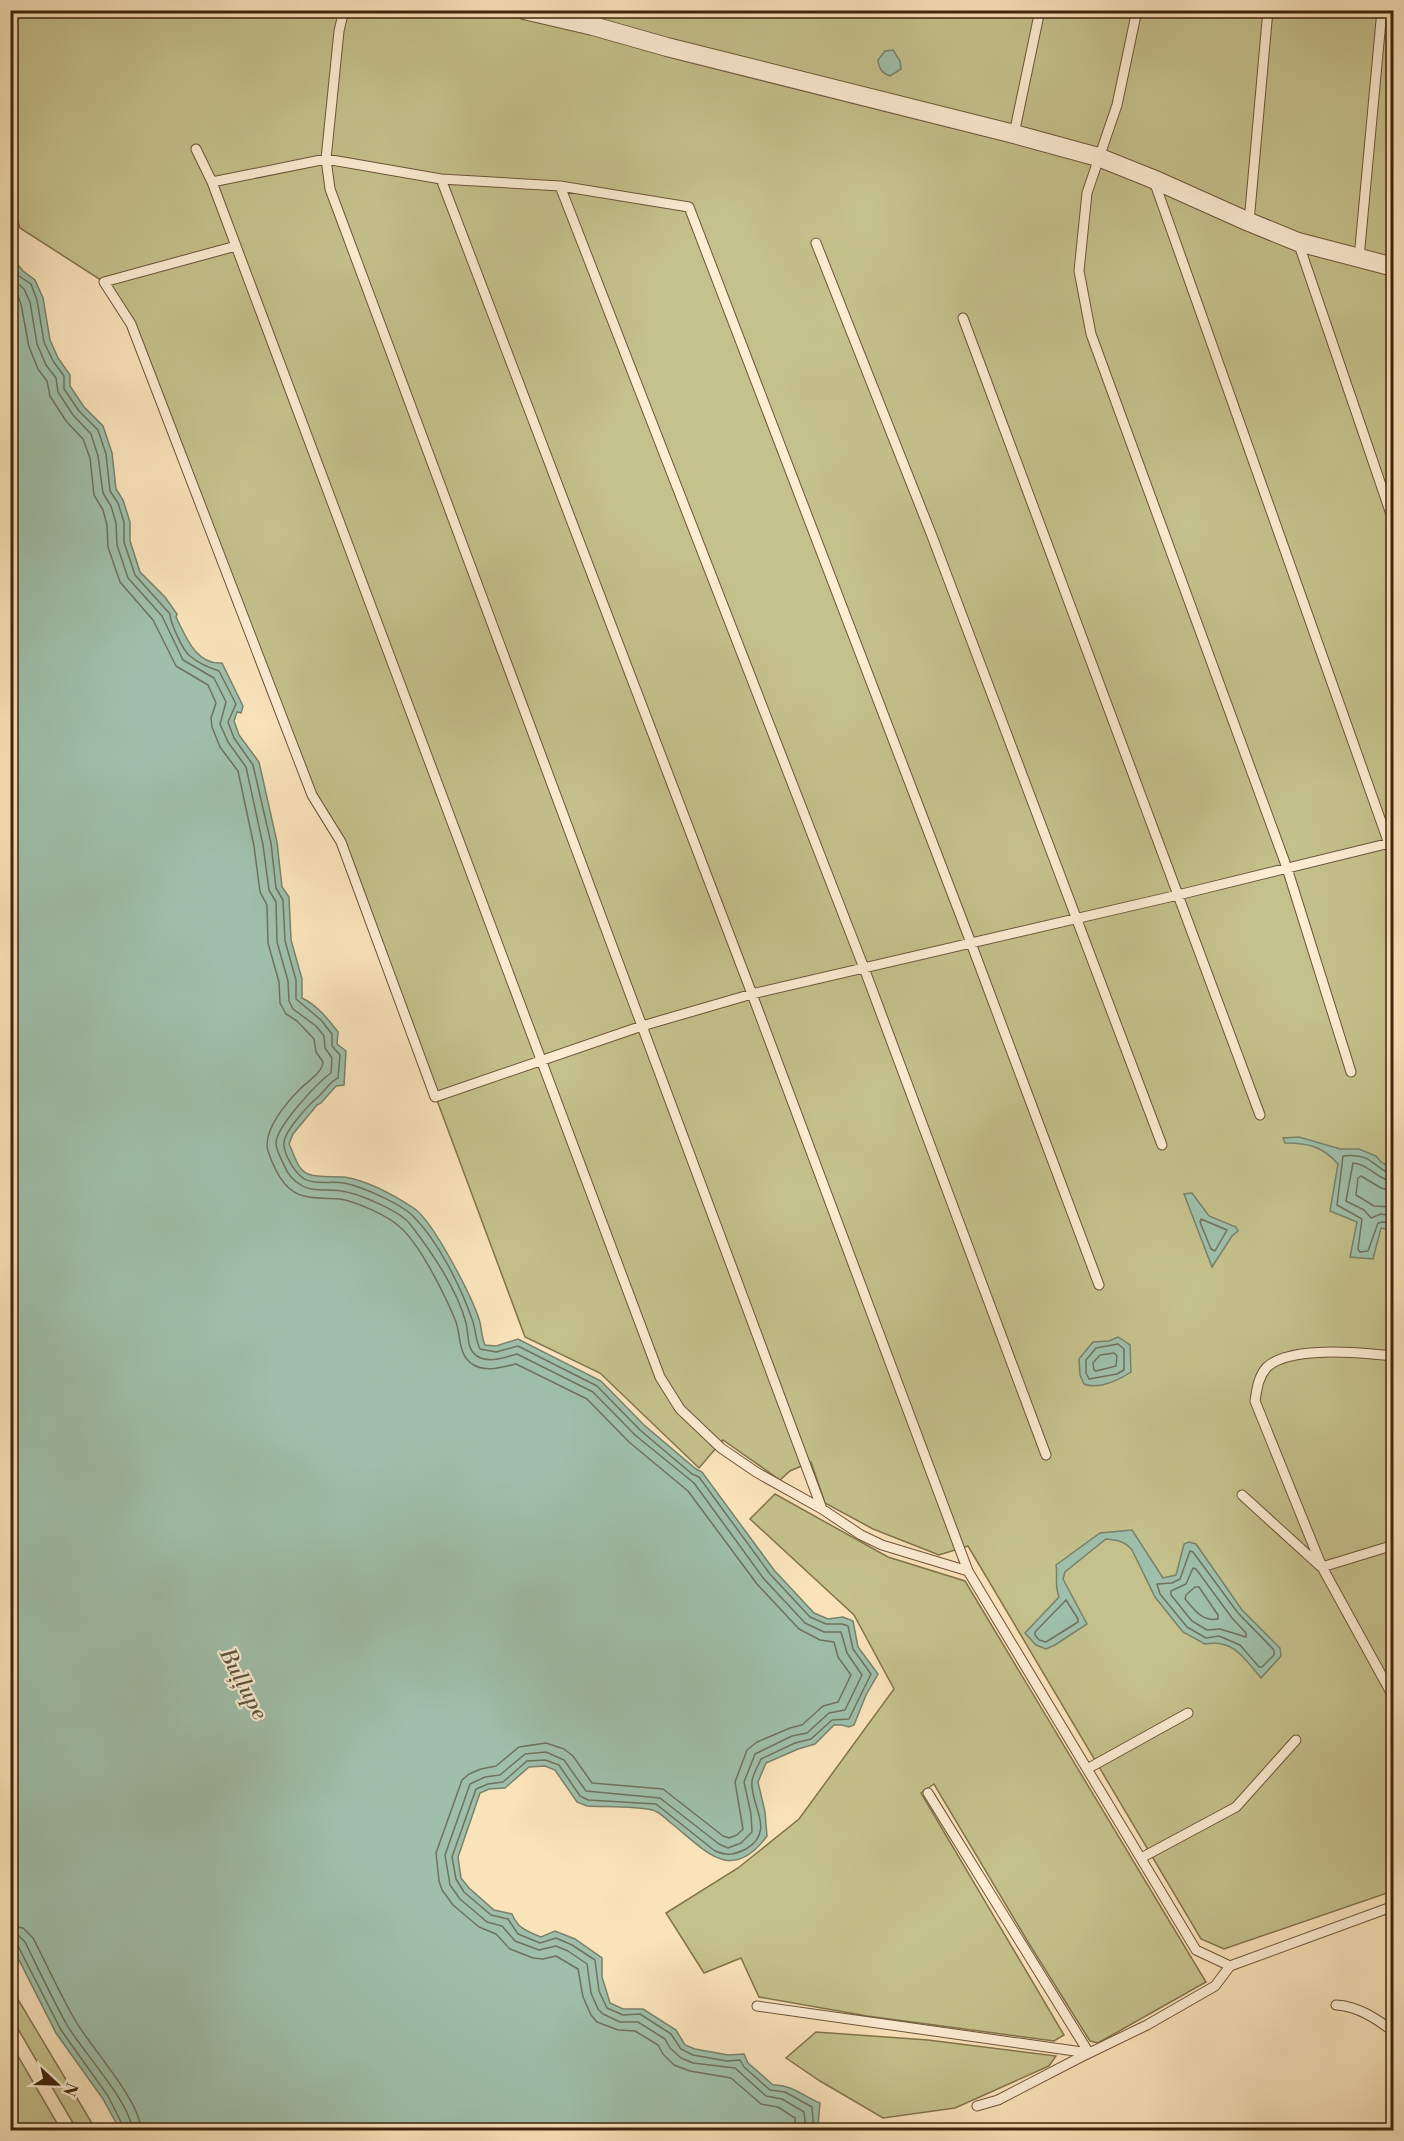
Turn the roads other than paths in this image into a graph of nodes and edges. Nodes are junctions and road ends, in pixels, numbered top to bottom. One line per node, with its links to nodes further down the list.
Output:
1 (344, 10): 11 (lane)
2 (524, 10): 7 (street)
3 (1040, 10): 8 (lane)
4 (1137, 10): 10 (lane)
5 (1268, 10): 16 (lane)
6 (1382, 10): 20 (lane)
7 (595, 18): 8 (street)
8 (1014, 134): 10 (street)
9 (196, 149): 14 (lane)
10 (1098, 157): 13 (street); 26 (lane)
11 (326, 159): 12 (lane); 14 (lane); 32 (lane)
12 (441, 179): 15 (lane); 31 (lane)
13 (1153, 179): 16 (street); 24 (lane)
14 (212, 182): 19 (lane)
15 (560, 186): 29 (lane); 30 (lane)
16 (1249, 222): 17 (street)
17 (1298, 242): 20 (street); 23 (lane)
18 (816, 243): 28 (lane)
19 (236, 246): 33 (lane); 33 (lane)
20 (1359, 258): 21 (street)
21 (1394, 267)
22 (963, 318): 27 (lane)
23 (1394, 523)
24 (1391, 842): 25 (lane); 26 (lane)
25 (1394, 858)
26 (1287, 868): 27 (lane); 34 (lane)
27 (1178, 895): 28 (lane); 35 (lane)
28 (1077, 918): 29 (lane); 36 (lane)
29 (971, 943): 30 (lane); 37 (lane)
30 (864, 968): 31 (lane); 39 (lane)
31 (752, 994): 32 (lane); 44 (lane)
32 (642, 1026): 33 (lane); 41 (lane)
33 (540, 1061): 41 (lane)
34 (1352, 1072)
35 (1260, 1115)
36 (1162, 1145)
37 (1099, 1285)
38 (1394, 1356): 43 (lane)
39 (1046, 1455)
40 (1242, 1495): 43 (lane)
41 (822, 1509): 44 (lane)
42 (1394, 1545): 43 (lane)
43 (1322, 1568): 45 (lane)
44 (968, 1571): 48 (lane)
45 (1394, 1698)
46 (1188, 1713): 48 (lane)
47 (1296, 1740): 50 (lane)
48 (1087, 1768): 50 (lane)
49 (928, 1793): 56 (lane)
50 (1141, 1858): 52 (lane)
51 (1394, 1906): 52 (lane)
52 (1230, 1966): 56 (lane)
53 (1336, 2005): 55 (lane)
54 (757, 2006): 56 (lane)
55 (1394, 2032)
56 (1089, 2053): 57 (lane)
57 (976, 2106)

